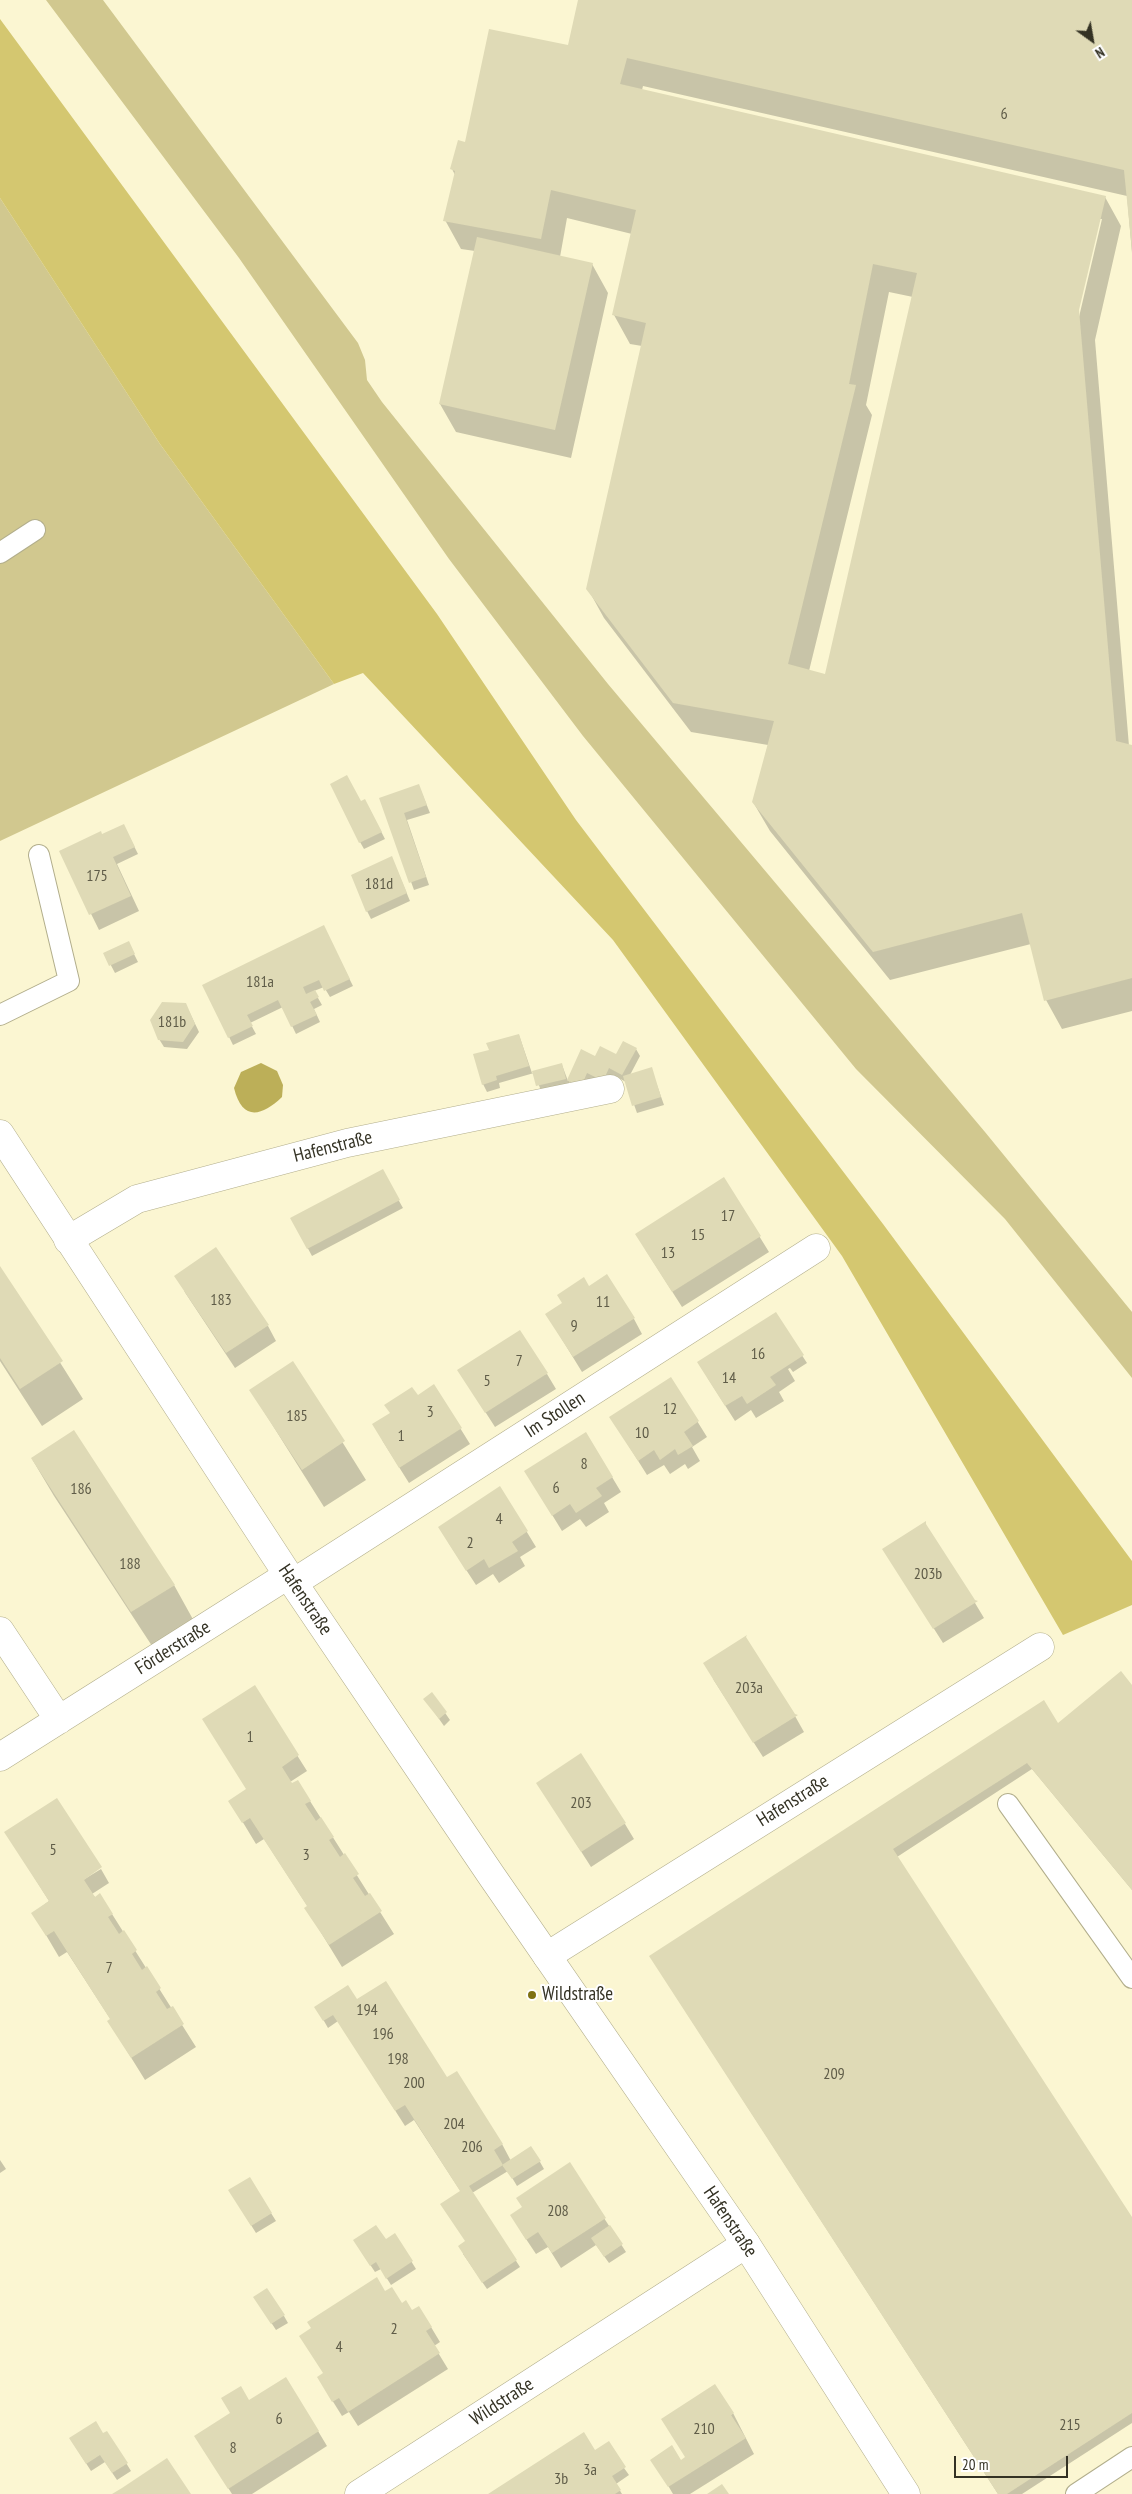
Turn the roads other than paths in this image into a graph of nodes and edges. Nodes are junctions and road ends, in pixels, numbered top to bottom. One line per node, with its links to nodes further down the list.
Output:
1 (35, 530): 2 (lane)
2 (0, 553)
3 (39, 855): 4 (lane)
4 (0, 1015)
5 (610, 1089): 7 (street, Hafenstraße)
6 (0, 1134): 7 (street, Hafenstraße)
7 (68, 1240): 9 (street, Hafenstraße)
8 (816, 1248): 9 (street, Im Stollen)
9 (291, 1579): 12 (street, Förderstraße); 15 (street, Hafenstraße)
10 (0, 1630): 12 (street)
11 (1040, 1647): 15 (street, Hafenstraße)
12 (58, 1720): 13 (street, Förderstraße)
13 (0, 1757)
14 (1008, 1804): 16 (lane)
15 (547, 1956): 17 (street, Hafenstraße)
16 (1132, 1978)
17 (746, 2244): 19 (street, Wildstraße); 20 (street, Hafenstraße)
18 (1132, 2457): 21 (lane)
19 (358, 2494)
20 (906, 2494)
21 (1076, 2494)

